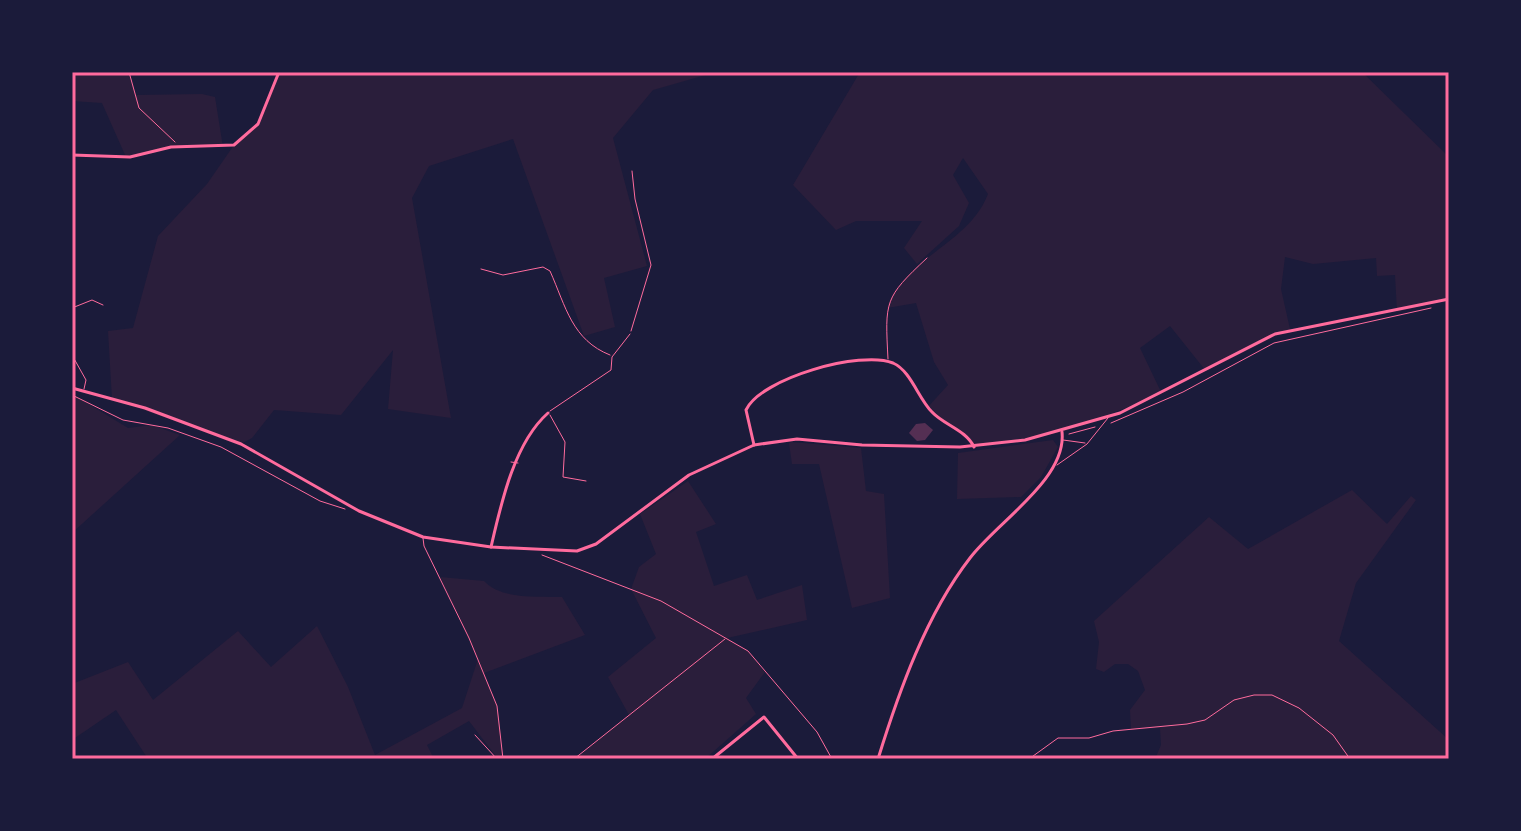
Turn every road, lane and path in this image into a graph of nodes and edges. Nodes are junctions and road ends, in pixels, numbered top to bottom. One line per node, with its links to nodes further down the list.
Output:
1 (129, 72): 3 (path)
2 (279, 72): 3 (street)
3 (180, 146): 4 (street)
4 (72, 155)
5 (632, 171): 12 (path)
6 (927, 258): 15 (lane)
7 (481, 269): 14 (lane)
8 (1449, 299): 20 (street)
9 (103, 305): 11 (lane)
10 (1441, 305): 21 (path)
11 (72, 308)
12 (630, 334): 14 (lane)
13 (72, 355): 17 (lane)
14 (612, 357): 19 (lane)
15 (888, 362): 24 (street); 25 (street)
16 (72, 388): 17 (street)
17 (83, 391): 31 (street)
18 (72, 395): 30 (path)
19 (548, 413): 27 (street); 29 (lane)
20 (1108, 418): 21 (lane); 22 (street)
21 (1103, 425): 22 (path); 23 (lane)
22 (1063, 436): 23 (lane); 25 (street); 28 (street)
23 (1087, 444): 28 (lane)
24 (754, 445): 25 (street); 33 (street)
25 (974, 447)
26 (511, 462): 27 (lane)
27 (518, 463): 32 (street)
28 (1055, 466): 44 (street)
29 (586, 481)
30 (345, 509)
31 (423, 537): 32 (street); 39 (lane)
32 (491, 547): 33 (street)
33 (541, 552): 34 (path); 35 (path); 36 (path)
34 (534, 554)
35 (557, 555)
36 (725, 639): 40 (path); 43 (path)
37 (475, 735): 38 (lane)
38 (497, 759)
39 (503, 759)
40 (574, 759)
41 (712, 759): 42 (street)
42 (798, 759)
43 (832, 759)
44 (878, 759)
45 (1029, 759): 46 (path)
46 (1350, 759)

